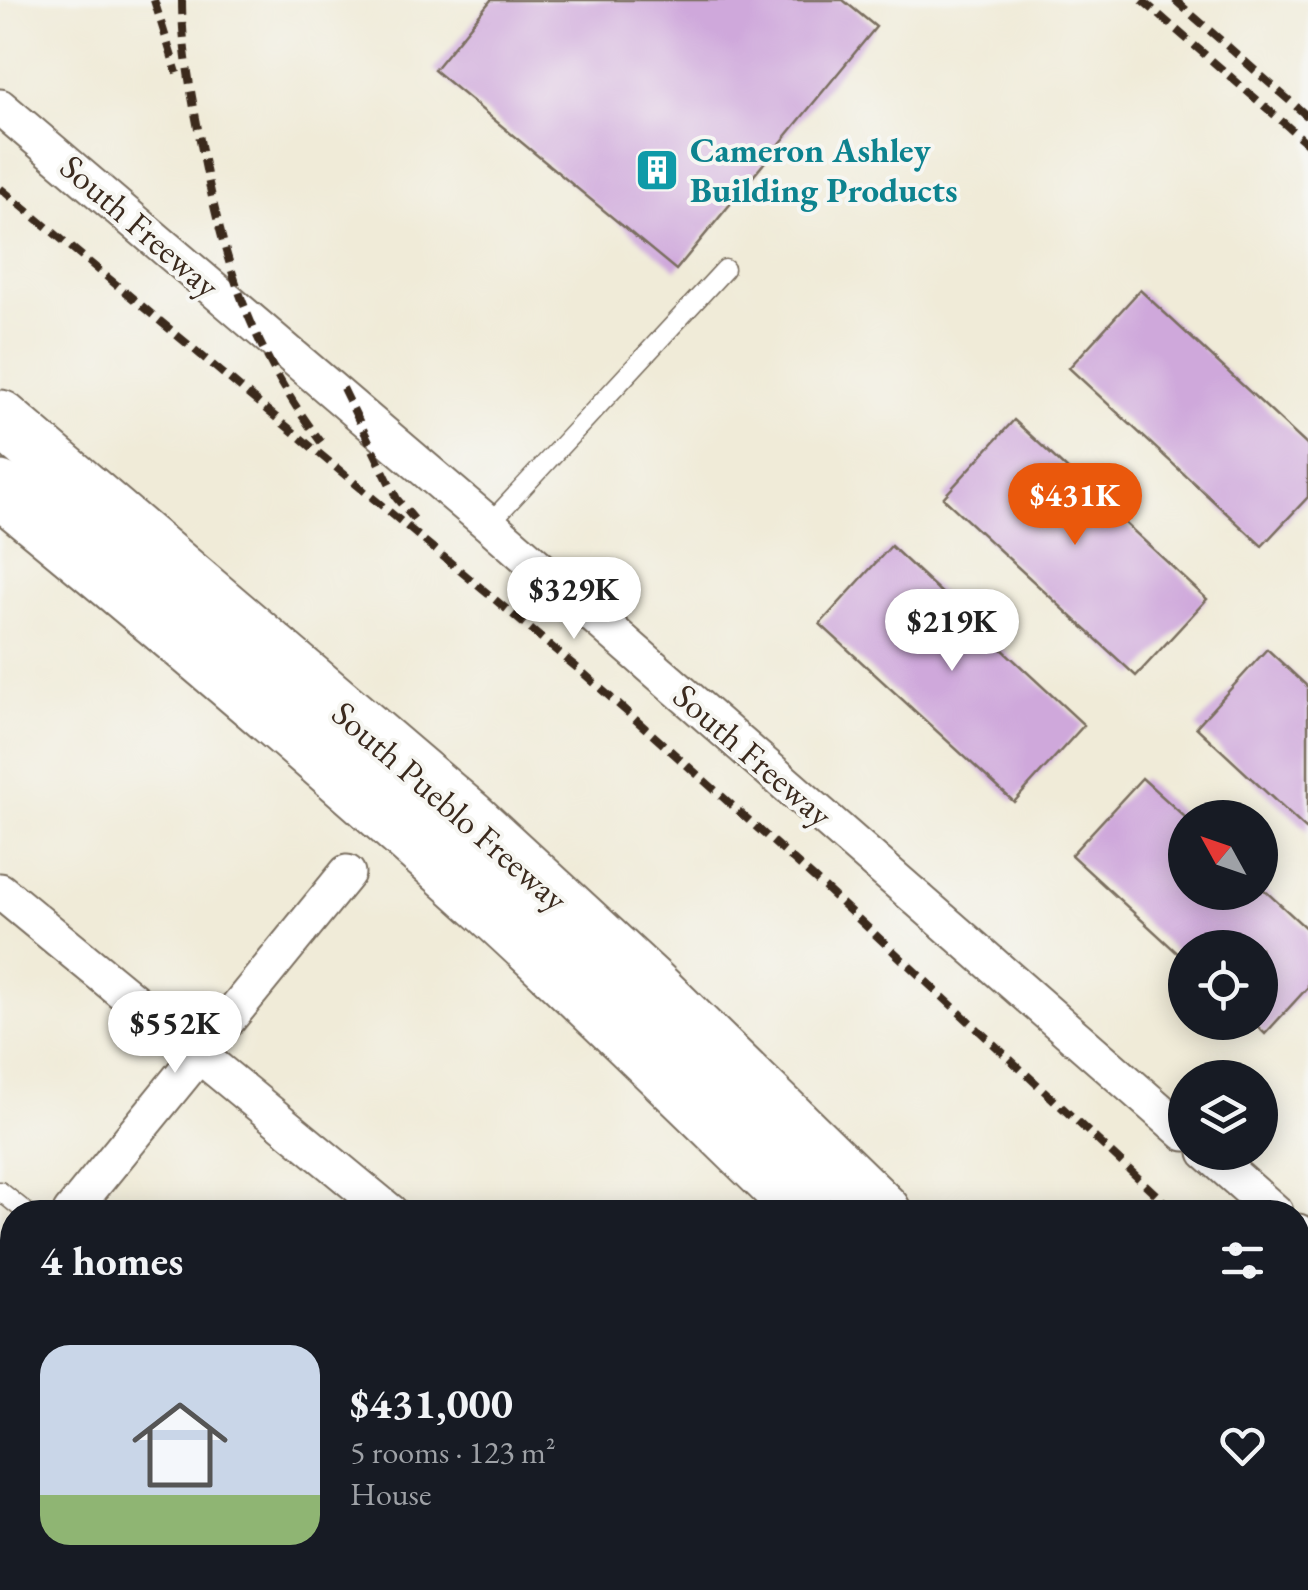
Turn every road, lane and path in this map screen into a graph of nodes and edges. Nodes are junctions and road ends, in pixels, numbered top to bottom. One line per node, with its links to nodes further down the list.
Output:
1 (0, 106): 5 (street, South Freeway)
2 (725, 269): 5 (lane)
3 (0, 418): 14 (highway, South Pueblo Freeway)
4 (0, 489): 13 (highway, South Pueblo Freeway)
5 (489, 524): 9 (street, South Freeway)
6 (347, 873): 8 (street)
7 (0, 891): 8 (street)
8 (198, 1054): 11 (street); 12 (street)
9 (1168, 1118)
10 (1228, 1170): 15 (street)
11 (81, 1200)
12 (375, 1200)
13 (794, 1200)
14 (871, 1200)
15 (1262, 1200)

